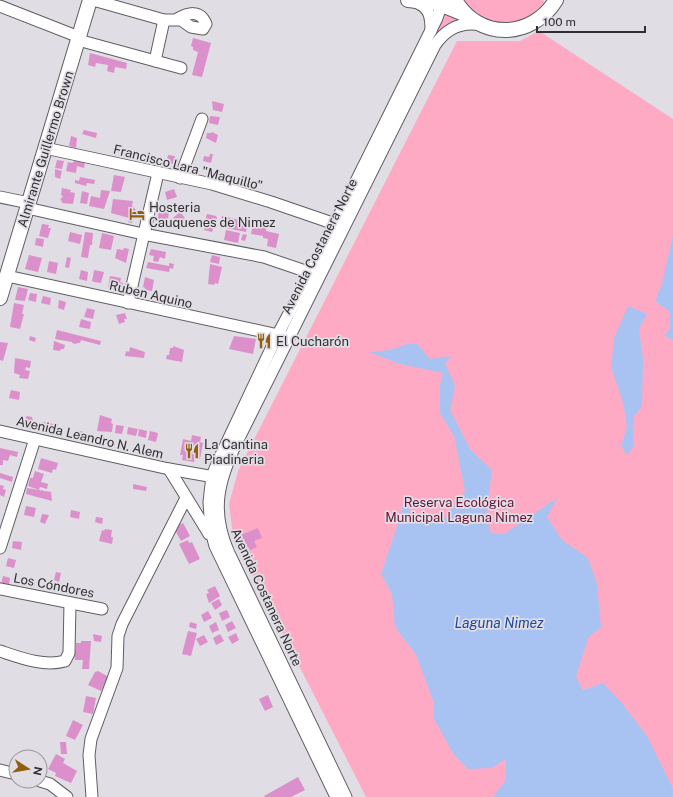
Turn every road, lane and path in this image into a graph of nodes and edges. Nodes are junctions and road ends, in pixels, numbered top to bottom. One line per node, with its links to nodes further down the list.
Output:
1 (92, 0): 8 (street); 11 (main road, Almirante Guillermo Brown)
2 (408, 0): 3 (main road)
3 (411, 0): 5 (main road); 10 (street)
4 (556, 0): 9 (main road)
5 (447, 1): 9 (main road); 10 (street, Avenida Costanera Norte)
6 (0, 6): 11 (street)
7 (177, 19): 8 (street)
8 (164, 20): 12 (street)
9 (482, 25): 20 (street, Avenida Costanera Norte)
10 (430, 32): 20 (street, Avenida Costanera Norte)
11 (79, 38): 12 (street); 15 (main road, Almirante Guillermo Brown)
12 (155, 60): 13 (street)
13 (181, 68)
14 (202, 119): 17 (street)
15 (45, 148): 16 (street, Francisco Lara "Maquillo"); 19 (main road, Almirante Guillermo Brown)
16 (158, 173): 17 (street, Francisco Lara "Maquillo"); 21 (street)
17 (180, 178): 20 (street, Francisco Lara "Maquillo")
18 (0, 197): 19 (street)
19 (28, 206): 21 (street); 23 (main road, Almirante Guillermo Brown)
20 (339, 226): 22 (street, Avenida Costanera Norte)
21 (143, 234): 22 (street); 25 (street)
22 (315, 274): 26 (street, Avenida Costanera Norte)
23 (7, 276): 24 (main road, Almirante Guillermo Brown); 25 (street, Ruben Aquino)
24 (0, 298)
25 (128, 303): 26 (street, Ruben Aquino)
26 (283, 336): 30 (street, Avenida Costanera Norte)
27 (0, 431): 28 (street, Avenida Leandro N. Alem)
28 (35, 439): 29 (street, Avenida Leandro N. Alem); 33 (street)
29 (169, 469): 30 (street, Avenida Leandro N. Alem); 31 (street)
30 (217, 477): 32 (street, Avenida Costanera Norte); 39 (street, Avenida Costanera Norte)
31 (186, 498): 32 (street); 41 (street)
32 (213, 540): 39 (street, Avenida Costanera Norte)
33 (0, 548)
34 (0, 589): 35 (street, Los Cóndores)
35 (70, 603): 36 (street, Los Cóndores); 37 (street)
36 (102, 609)
37 (0, 651)
38 (48, 783): 40 (street)
39 (335, 783): 42 (street, Avenida Costanera Norte); 43 (street, Avenida Costanera Norte)
40 (67, 797)
41 (92, 797)
42 (336, 797)
43 (346, 797)

